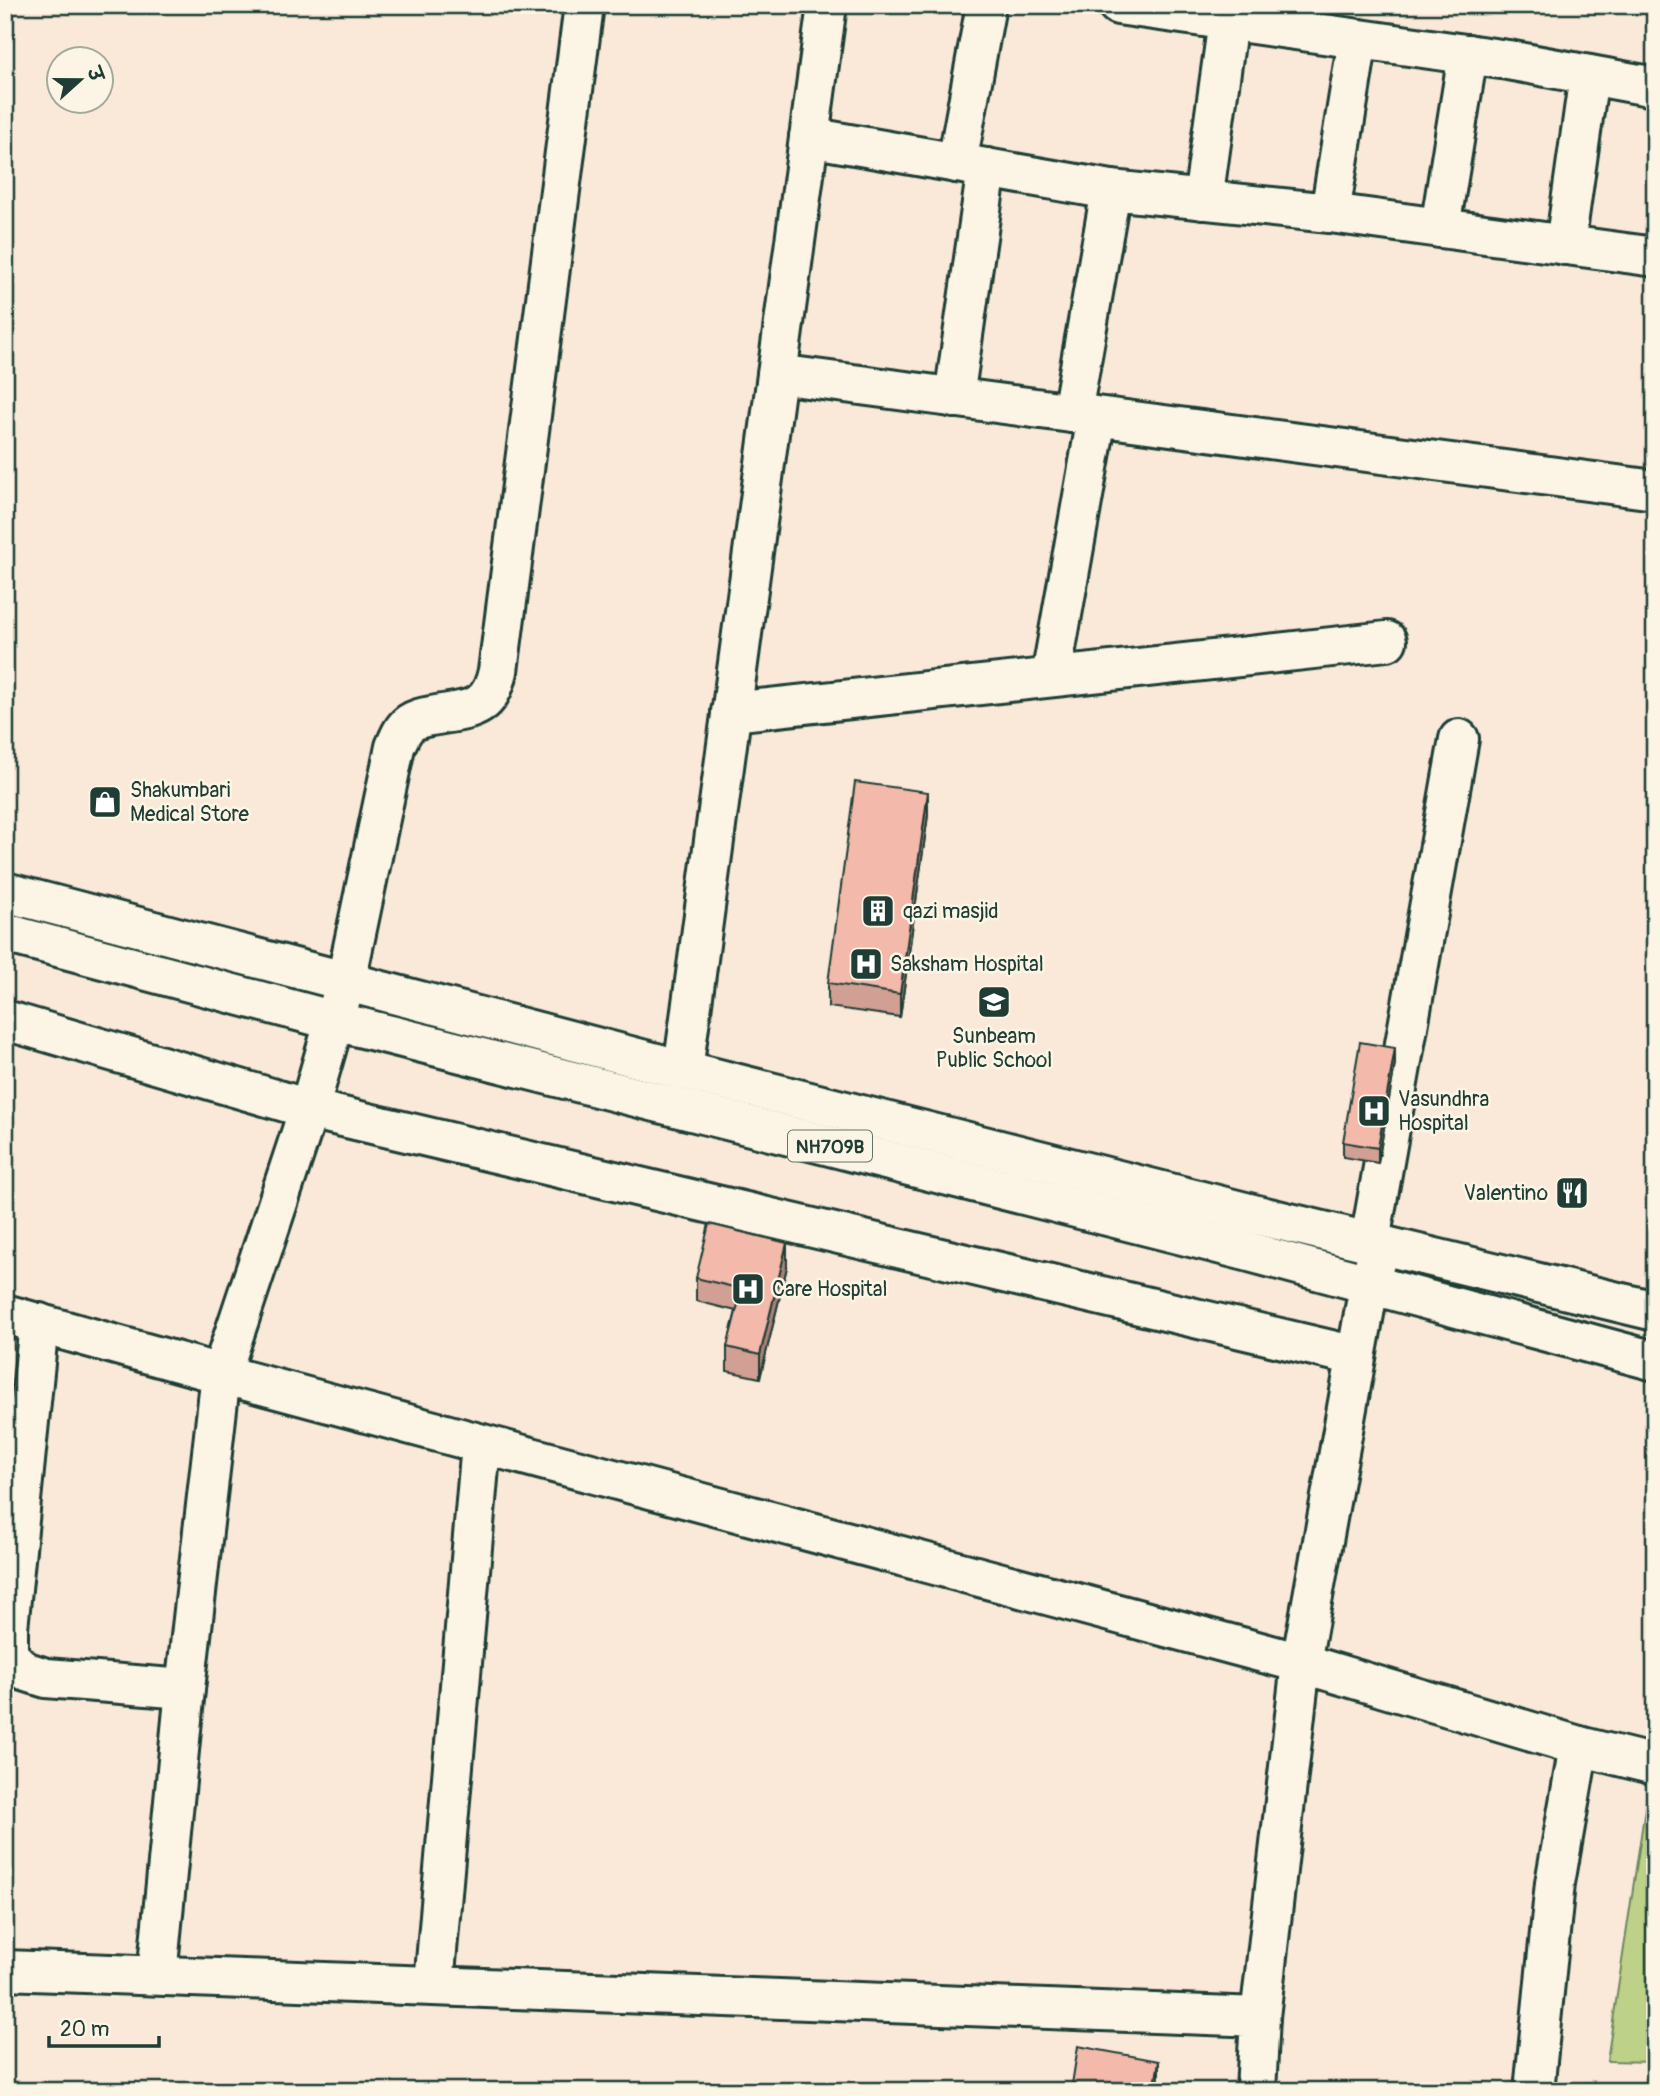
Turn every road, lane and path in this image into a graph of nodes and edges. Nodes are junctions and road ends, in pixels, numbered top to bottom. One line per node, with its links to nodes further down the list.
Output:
1 (584, 5): 28 (main road)
2 (827, 5): 10 (main road)
3 (986, 5): 11 (main road)
4 (1118, 5): 5 (main road)
5 (1228, 21): 6 (main road); 13 (main road)
6 (1358, 39): 7 (main road); 14 (main road)
7 (1468, 54): 8 (main road); 15 (main road)
8 (1589, 75): 9 (main road); 16 (main road)
9 (1655, 88)
10 (809, 137): 11 (main road); 18 (main road)
11 (972, 166): 12 (main road); 19 (main road)
12 (1111, 190): 13 (main road); 20 (main road)
13 (1203, 200): 14 (main road)
14 (1330, 213): 15 (main road)
15 (1440, 228): 16 (main road)
16 (1565, 245): 17 (main road)
17 (1655, 253)
18 (777, 374): 19 (main road); 24 (main road)
19 (954, 398): 20 (main road)
20 (1084, 415): 21 (main road); 23 (main road)
21 (1655, 490)
22 (1387, 641): 23 (main road)
23 (1051, 677): 24 (main road)
24 (731, 712): 31 (main road)
25 (1460, 739): 33 (main road)
26 (5, 892): 28 (main road, NH709B)
27 (5, 933): 30 (main road, NH709B)
28 (346, 981): 30 (main road); 31 (main road, NH709B)
29 (5, 1020): 32 (main road)
30 (335, 1021): 32 (main road); 34 (main road, NH709B)
31 (683, 1070): 33 (main road, NH709B)
32 (309, 1109): 37 (main road); 39 (main road)
33 (1375, 1242): 34 (main road); 35 (main road, NH709B)
34 (1368, 1286): 37 (main road); 38 (main road, NH709B)
35 (1655, 1311)
36 (22, 1319): 39 (main road); 42 (main road)
37 (1356, 1356): 41 (main road)
38 (1655, 1362)
39 (222, 1374): 40 (main road); 42 (main road)
40 (481, 1444): 41 (main road); 47 (main road)
41 (1301, 1663): 43 (main road); 48 (main road)
42 (185, 1689): 46 (main road)
43 (1579, 1746): 44 (main road); 50 (main road)
44 (1655, 1765)
45 (5, 1970): 46 (main road)
46 (157, 1975): 47 (main road)
47 (434, 1986): 48 (main road)
48 (1261, 2017): 49 (main road)
49 (1256, 2091)
50 (1534, 2091)

